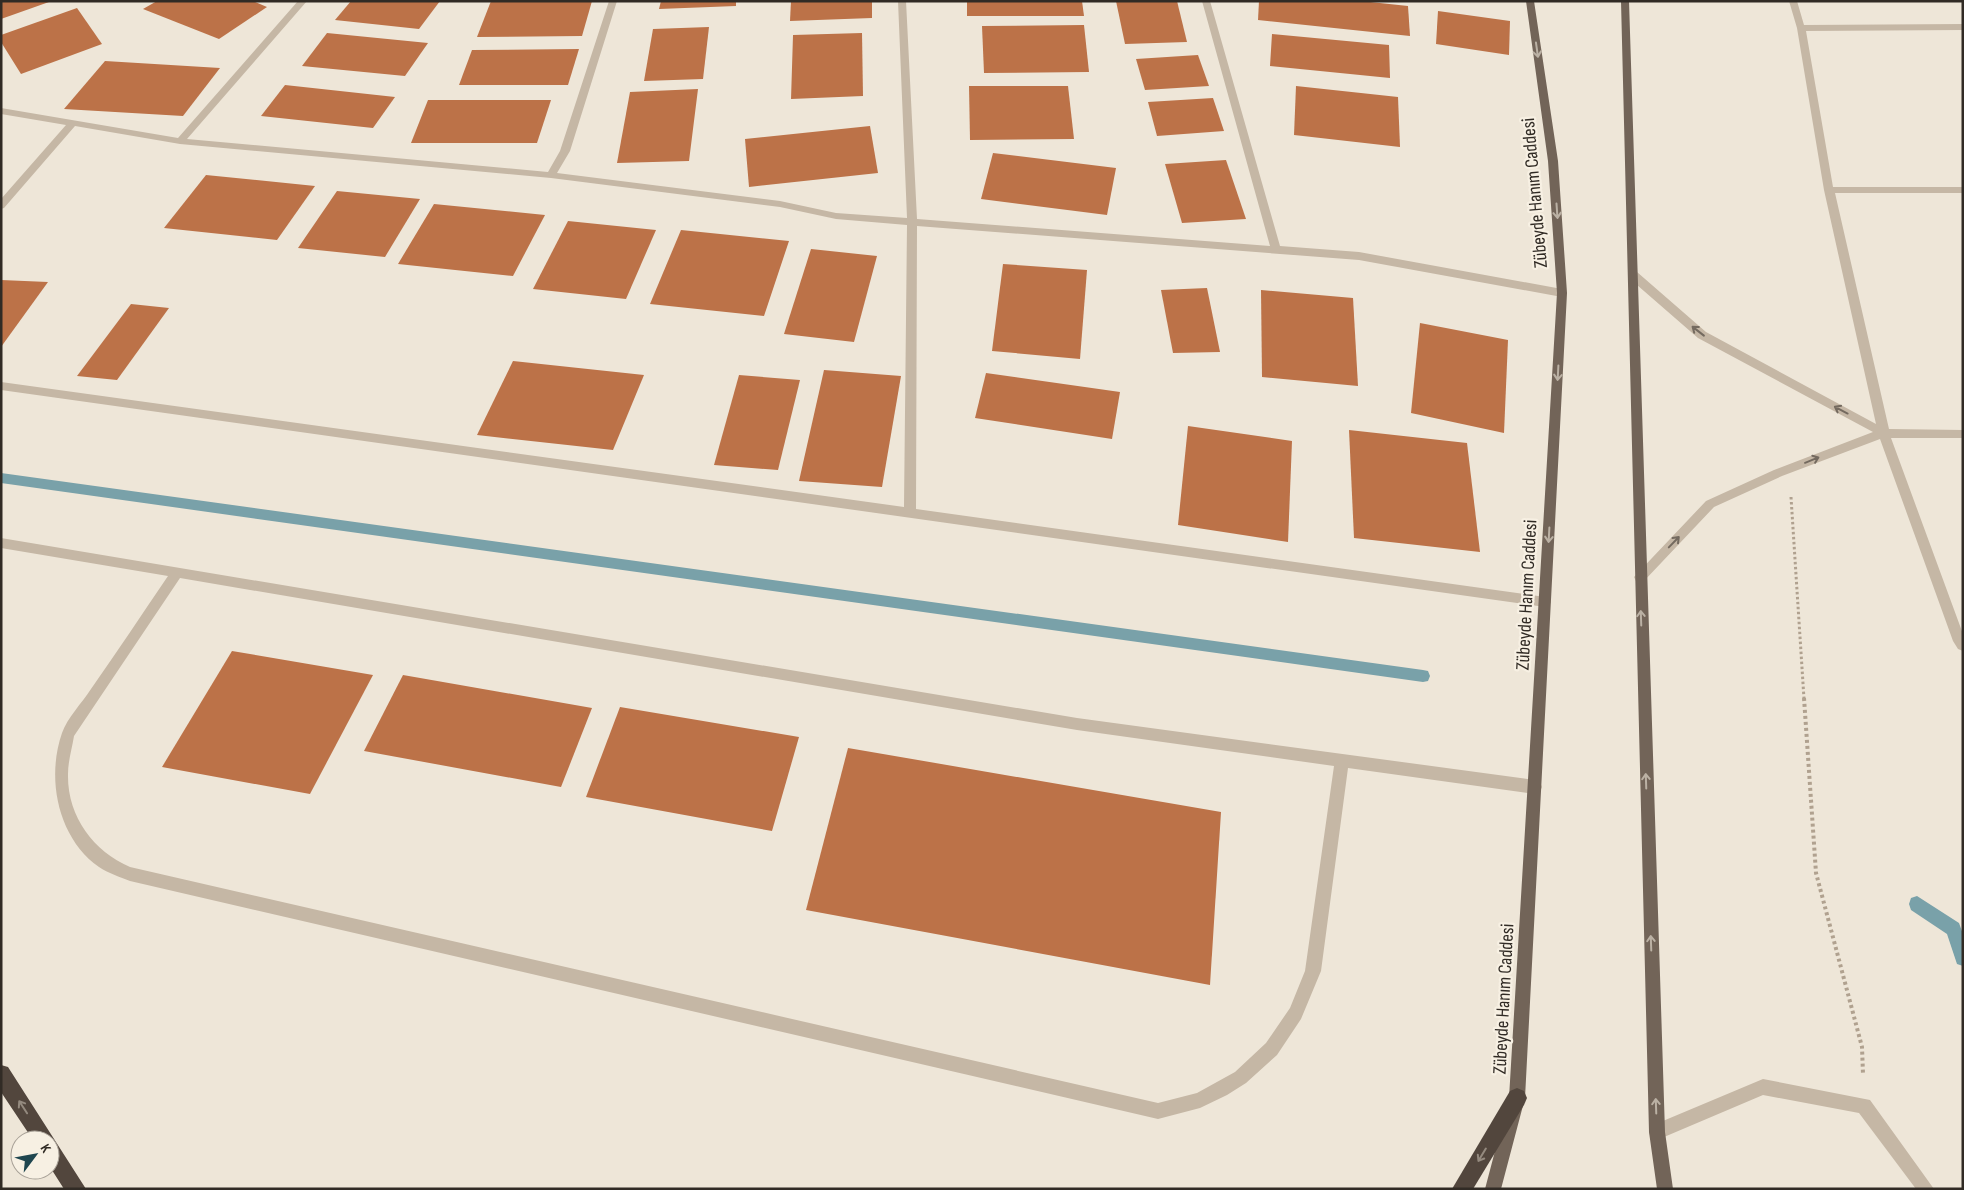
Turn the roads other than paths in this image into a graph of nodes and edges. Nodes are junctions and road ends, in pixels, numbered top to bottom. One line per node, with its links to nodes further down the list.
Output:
1 (303, 1): 12 (street)
2 (612, 1): 13 (street)
3 (902, 1): 17 (street)
4 (1206, 1): 18 (street)
5 (1530, 1): 20 (main road, Zübeyde Hanım Caddesi, one-way to 20)
6 (1625, 1): 19 (main road)
7 (1793, 1): 9 (street)
8 (1963, 27): 9 (street)
9 (1801, 28): 14 (street)
10 (1, 111): 11 (street)
11 (72, 123): 12 (street); 16 (street)
12 (180, 140): 13 (street)
13 (551, 174): 17 (street)
14 (1829, 190): 15 (street); 22 (street)
15 (1963, 190)
16 (1, 206)
17 (912, 222): 18 (street); 24 (street)
18 (1276, 250): 20 (street)
19 (1633, 275): 22 (street, one-way to 19); 27 (main road)
20 (1562, 293): 28 (main road, Zübeyde Hanım Caddesi, one-way to 28)
21 (1, 386): 24 (street)
22 (1884, 433): 23 (street); 27 (street, one-way to 22); 29 (street)
23 (1963, 434)
24 (910, 514): 28 (street)
25 (1, 543): 26 (street)
26 (177, 572): 30 (street); 30 (street)
27 (1640, 576): 35 (main road, one-way to 27)
28 (1545, 602): 31 (main road, Zübeyde Hanım Caddesi)
29 (1963, 645)
30 (1342, 761): 31 (street)
31 (1535, 787): 33 (main road, Zübeyde Hanım Caddesi)
32 (1, 1074): 34 (highway, one-way to 32)
33 (1517, 1098): 38 (highway, one-way to 38); 39 (main road, Zübeyde Hanım Caddesi)
34 (37, 1130)
35 (1657, 1132): 40 (main road); 41 (street)
36 (60, 1164): 37 (highway)
37 (76, 1189)
38 (1462, 1189)
39 (1493, 1189)
40 (1665, 1189)
41 (1926, 1189)

